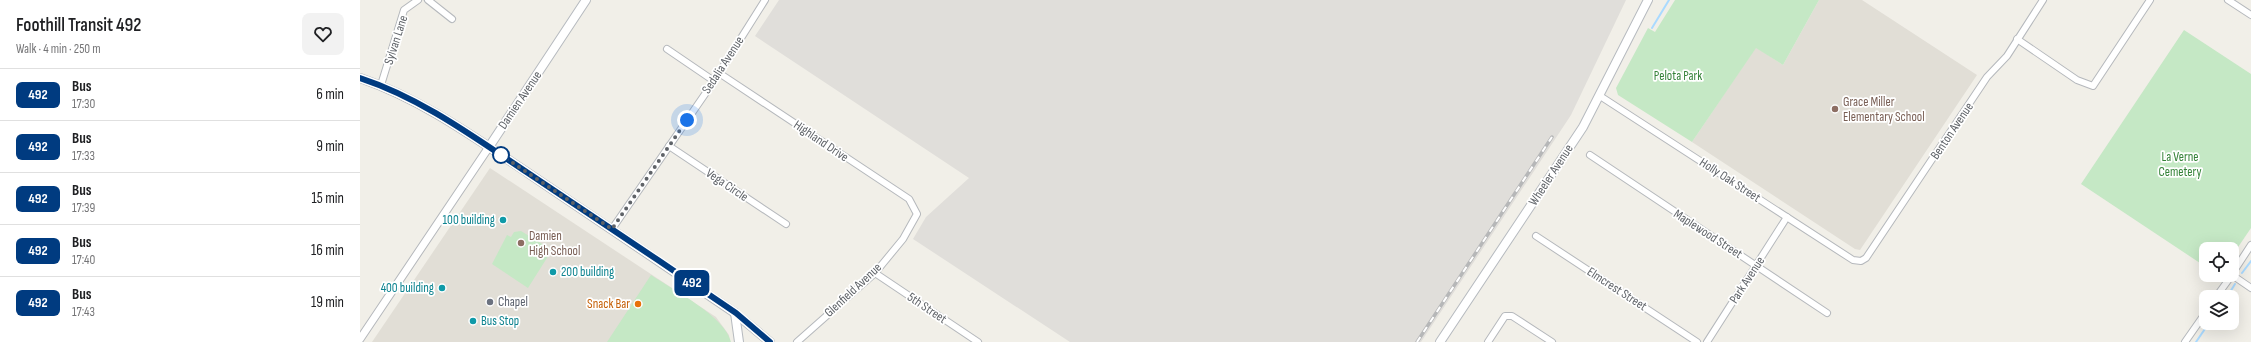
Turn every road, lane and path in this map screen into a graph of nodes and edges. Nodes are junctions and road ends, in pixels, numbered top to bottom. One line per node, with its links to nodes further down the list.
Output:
1 (418, 0): 17 (street, Sylvan Lane)
2 (428, 0): 11 (street)
3 (586, 0): 20 (main road, Damien Avenue)
4 (765, 0): 14 (street, Sedalia Avenue)
5 (1648, 0): 18 (main road, Wheeler Avenue)
6 (2043, 0): 12 (street, Benton Avenue)
7 (2150, 0): 12 (street)
8 (2228, 0): 10 (street)
9 (2251, 6): 10 (street)
10 (2249, 14)
11 (452, 19)
12 (2017, 39): 28 (street, Benton Avenue)
13 (667, 49): 16 (street)
14 (719, 73): 16 (street, Sedalia Avenue); 22 (street, Highland Drive)
15 (360, 78): 17 (main road)
16 (714, 80): 19 (street, Sedalia Avenue)
17 (381, 85): 20 (main road)
18 (1600, 96): 23 (street, Holly Oak Street); 42 (main road, Wheeler Avenue)
19 (669, 146): 24 (street, Vega Circle); 25 (street, Sedalia Avenue)
20 (489, 147): 25 (main road); 37 (street, Damien Avenue)
21 (1590, 155): 30 (street, Maplewood Street)
22 (917, 214): 31 (street, Glenfield Avenue)
23 (1787, 218): 28 (street, Holly Oak Street); 30 (street, Park Avenue)
24 (786, 224)
25 (612, 229): 34 (main road)
26 (1536, 236): 45 (street, Elmcrest Street)
27 (2251, 246): 29 (street)
28 (1861, 261)
29 (2239, 264)
30 (1757, 266): 35 (street, Maplewood Street); 46 (street, Park Avenue)
31 (875, 273): 40 (street, Glenfield Avenue); 41 (street, 5th Street)
32 (2239, 280): 33 (street)
33 (2251, 288)
34 (736, 313): 38 (main road); 39 (main road)
35 (1827, 313)
36 (2199, 322): 47 (street)
37 (360, 339)
38 (739, 342)
39 (770, 342)
40 (797, 342)
41 (978, 342)
42 (1440, 342)
43 (1488, 342): 44 (street)
44 (1552, 342)
45 (1697, 342)
46 (1707, 342)
47 (2185, 342)

